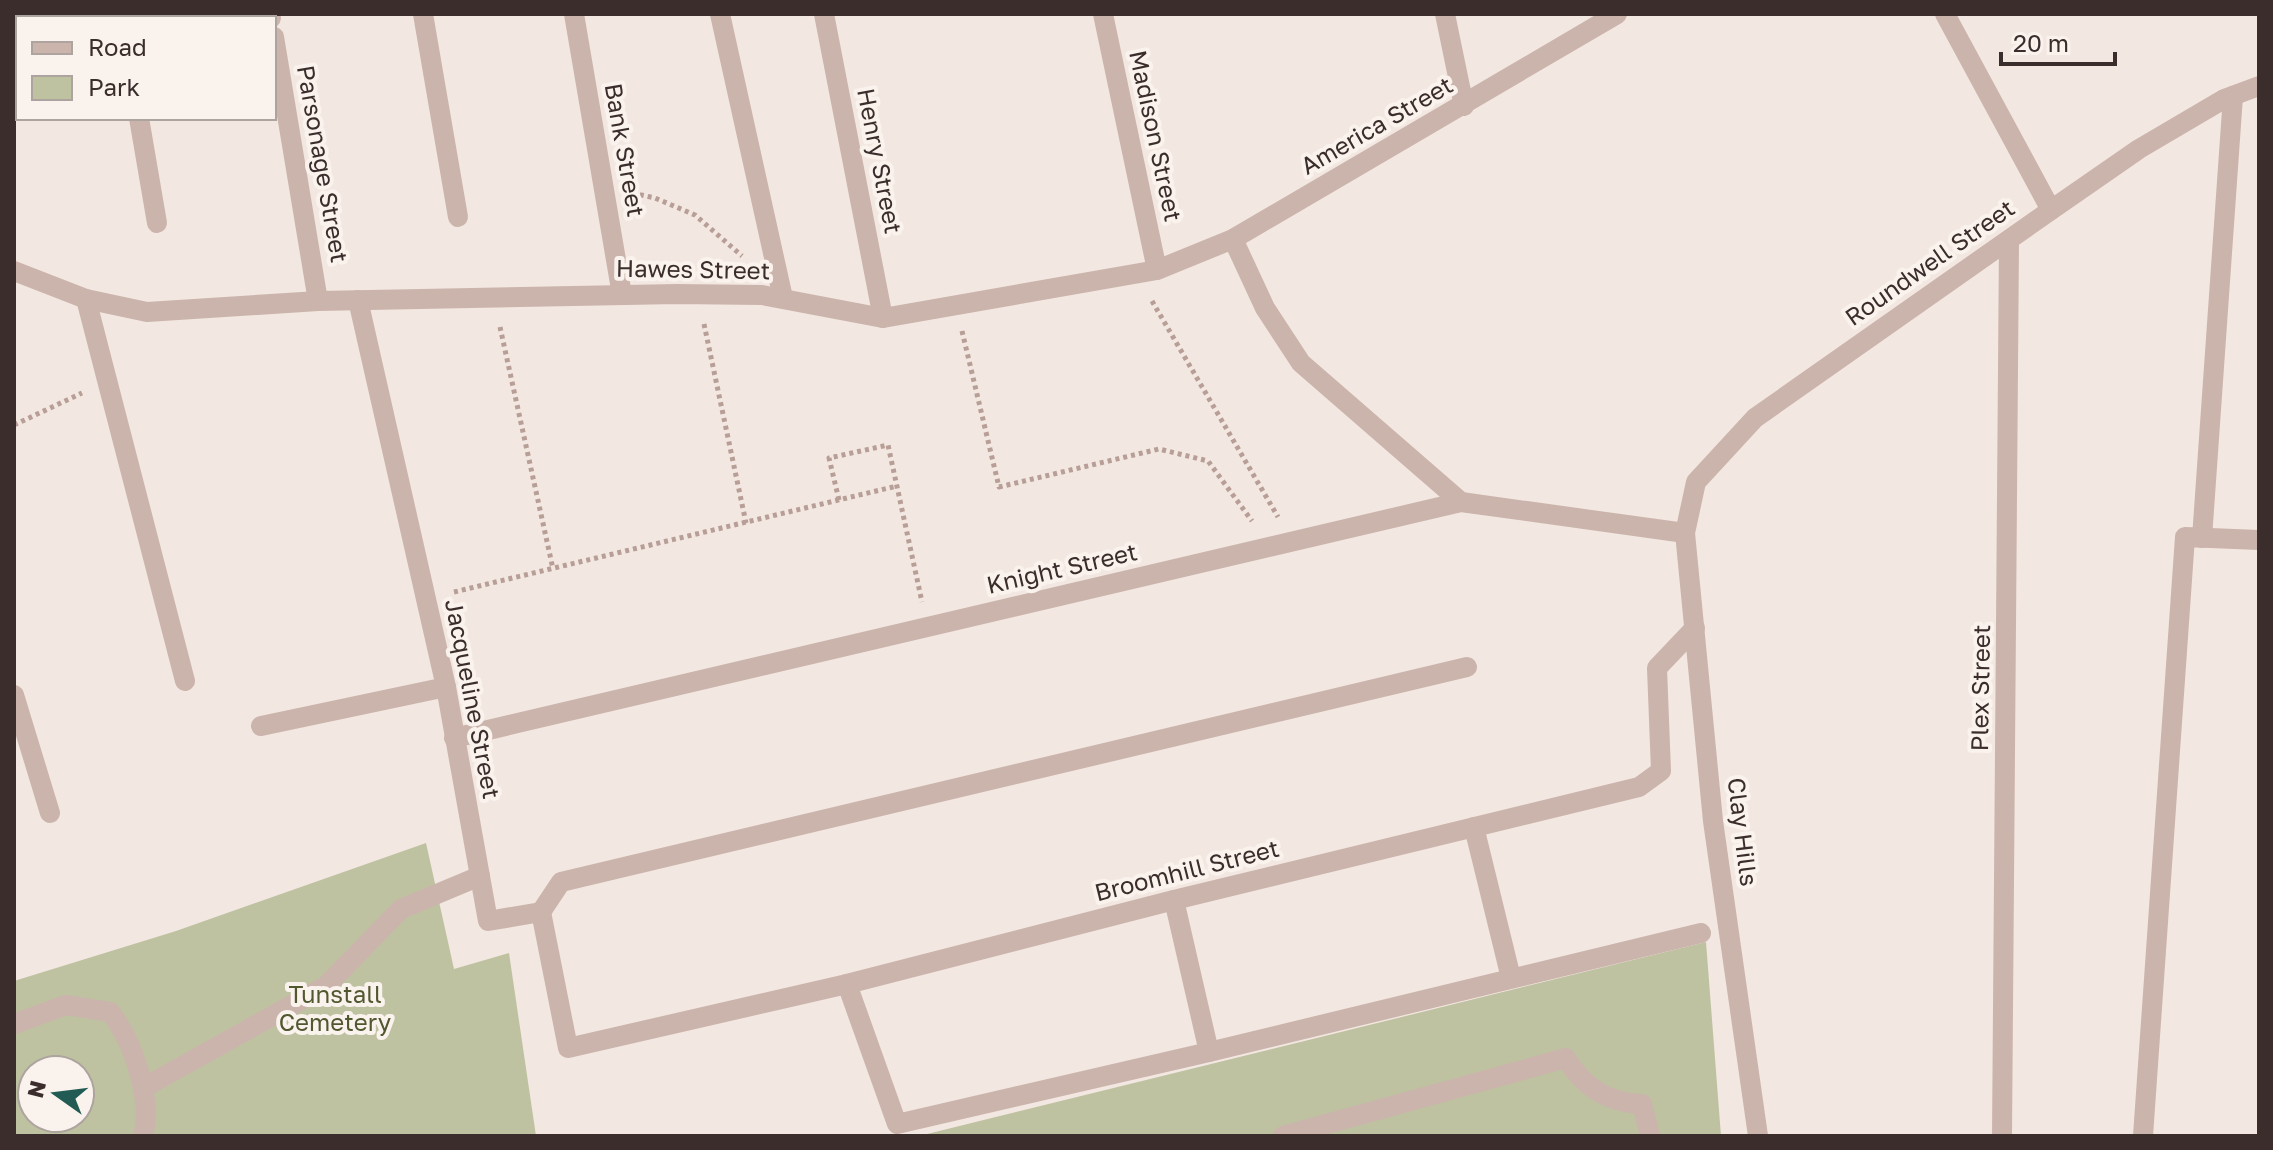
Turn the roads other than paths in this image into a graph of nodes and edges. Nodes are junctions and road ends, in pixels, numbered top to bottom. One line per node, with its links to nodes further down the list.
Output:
1 (423, 14): 15 (street)
2 (574, 14): 21 (street, Bank Street)
3 (720, 14): 22 (street)
4 (824, 14): 26 (street, Henry Street)
5 (1103, 14): 20 (street, Madison Street)
6 (1445, 14): 12 (street)
7 (1617, 14): 12 (street, America Street)
8 (1945, 14): 14 (street)
9 (276, 49): 25 (street, Parsonage Street)
10 (2259, 86): 11 (street, Roundwell Street)
11 (2233, 96): 14 (street, Roundwell Street); 29 (street)
12 (1464, 106): 17 (street, America Street)
13 (139, 120): 16 (street)
14 (2051, 210): 18 (street, Roundwell Street)
15 (458, 217)
16 (157, 223)
17 (1233, 239): 20 (street, America Street); 27 (street)
18 (2009, 241): 28 (street, Roundwell Street); 54 (street, Plex Street)
19 (14, 271): 23 (street, Hawes Street)
20 (1146, 271): 26 (street, Hawes Street)
21 (622, 295): 22 (street, Hawes Street); 24 (street, Hawes Street)
22 (777, 297): 26 (street, Hawes Street)
23 (86, 299): 25 (street, Hawes Street); 33 (street)
24 (358, 300): 25 (street, Hawes Street); 34 (street, Jacqueline Street)
25 (318, 301)
26 (883, 318)
27 (1461, 502): 28 (street, Knight Street); 37 (street, Knight Street)
28 (1685, 533): 31 (street, Clay Hills)
29 (2202, 538): 30 (street); 55 (street)
30 (2259, 540)
31 (1695, 628): 40 (street, Broomhill Street); 53 (street, Clay Hills)
32 (1467, 667): 43 (street)
33 (185, 681)
34 (446, 687): 36 (street); 37 (street, Jacqueline Street)
35 (14, 695): 38 (street)
36 (261, 726)
37 (454, 738): 41 (street, Jacqueline Street)
38 (23, 758): 39 (street)
39 (50, 813)
40 (1474, 827): 42 (street, Broomhill Street); 45 (street)
41 (480, 876): 43 (street, Jacqueline Street); 49 (street)
42 (1174, 900): 46 (street, Broomhill Street); 48 (street)
43 (541, 912): 46 (street, Broomhill Street)
44 (1701, 933): 45 (street)
45 (1511, 978): 48 (street)
46 (847, 984): 48 (street)
47 (14, 1024): 49 (street)
48 (1209, 1052)
49 (143, 1088): 50 (street)
50 (143, 1136)
51 (1283, 1136): 52 (street)
52 (1650, 1136)
53 (1758, 1136)
54 (2002, 1136)
55 (2143, 1136)

